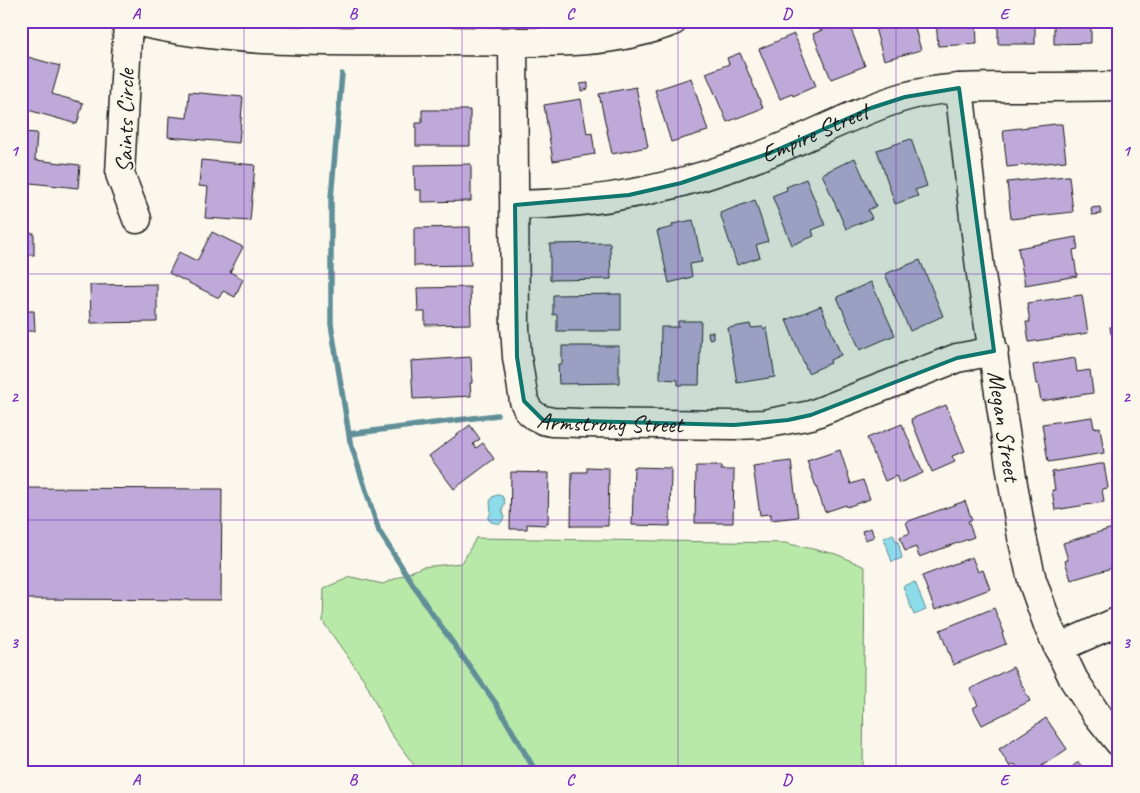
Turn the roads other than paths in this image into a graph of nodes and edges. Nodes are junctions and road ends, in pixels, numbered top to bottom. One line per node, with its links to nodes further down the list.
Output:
1 (128, 21): 8 (street, Saints Circle)
2 (135, 21): 4 (street)
3 (673, 21): 4 (street)
4 (514, 41): 7 (street, Armstrong Street)
5 (1119, 86): 6 (street, Empire Street)
6 (959, 88): 7 (street, Empire Street); 9 (street, Megan Street)
7 (515, 205): 9 (street, Armstrong Street)
8 (137, 219)
9 (994, 351): 11 (street, Megan Street)
10 (1119, 621): 11 (street)
11 (1058, 648): 12 (street, Megan Street)
12 (1119, 742)

